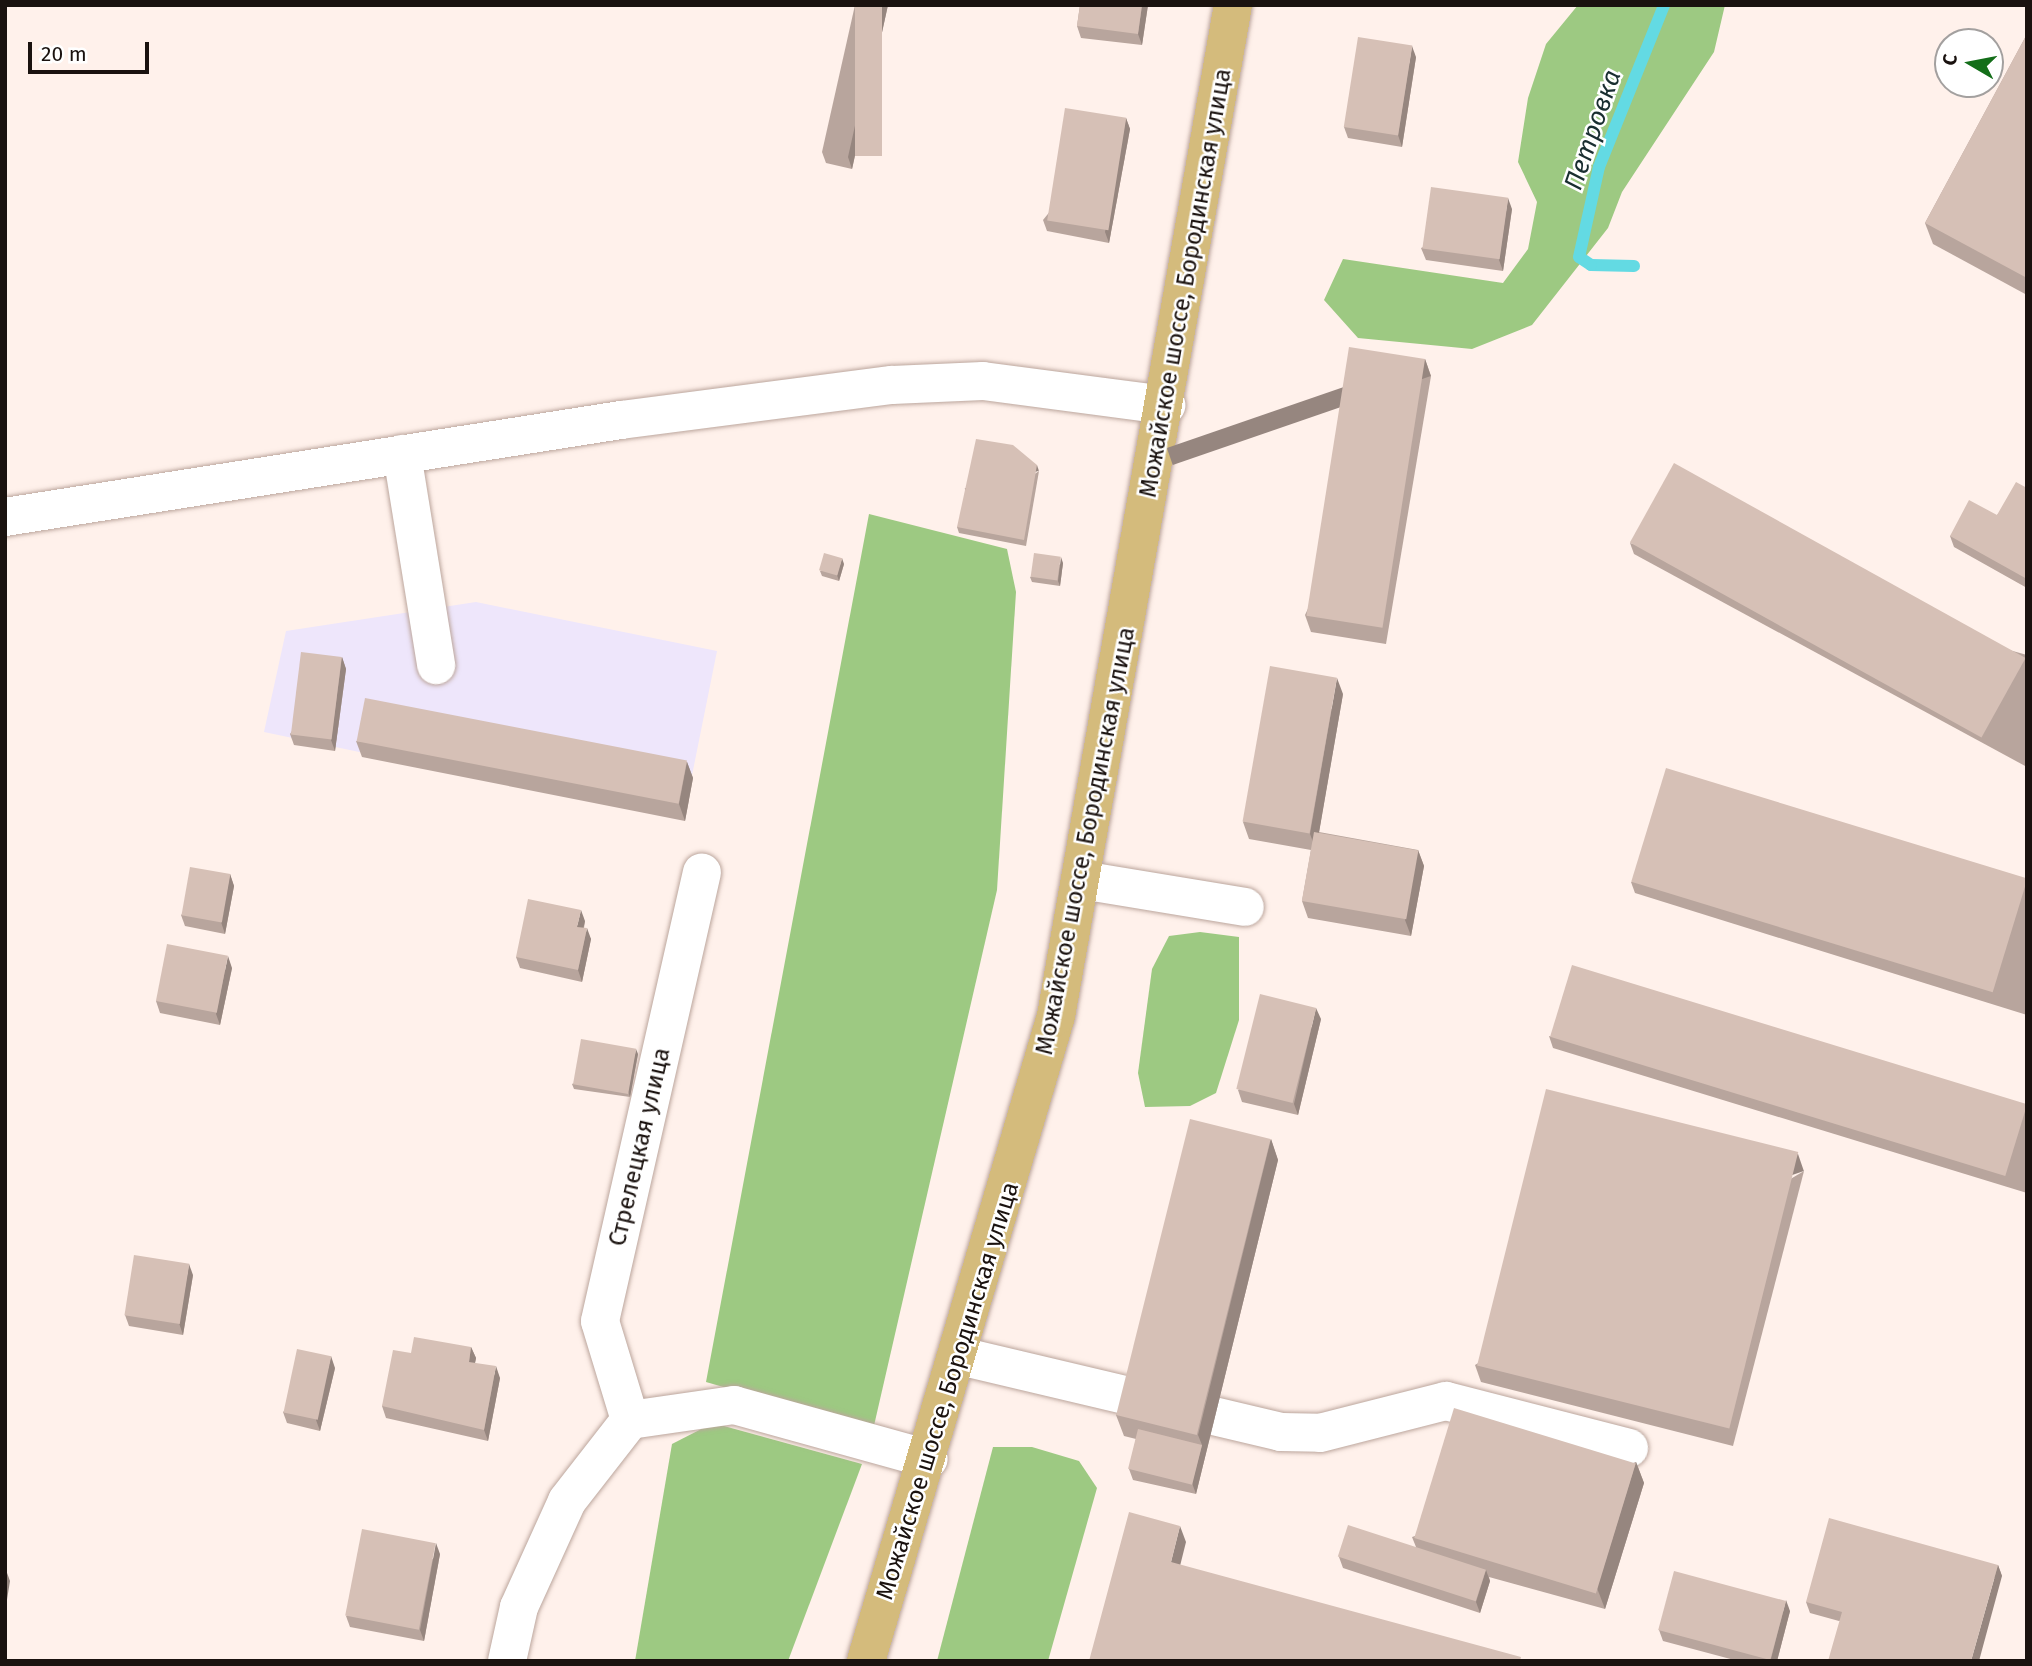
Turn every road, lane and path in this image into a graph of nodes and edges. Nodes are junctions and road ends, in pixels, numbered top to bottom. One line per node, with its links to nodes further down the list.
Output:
1 (1233, 5): 2 (main road, Можайское шоссе, Бородинская улица)
2 (1166, 405): 3 (street); 7 (main road, Можайское шоссе, Бородинская улица)
3 (402, 454): 4 (street); 5 (street)
4 (5, 517)
5 (436, 665)
6 (702, 872): 10 (street, Стрелецкая улица)
7 (1082, 880): 8 (street); 9 (main road, Можайское шоссе, Бородинская улица)
8 (1245, 907)
9 (960, 1356): 11 (street); 12 (main road, Можайское шоссе, Бородинская улица)
10 (630, 1420): 12 (street); 13 (street)
11 (1629, 1448)
12 (929, 1459): 14 (main road, Можайское шоссе, Бородинская улица)
13 (507, 1661)
14 (866, 1661)

